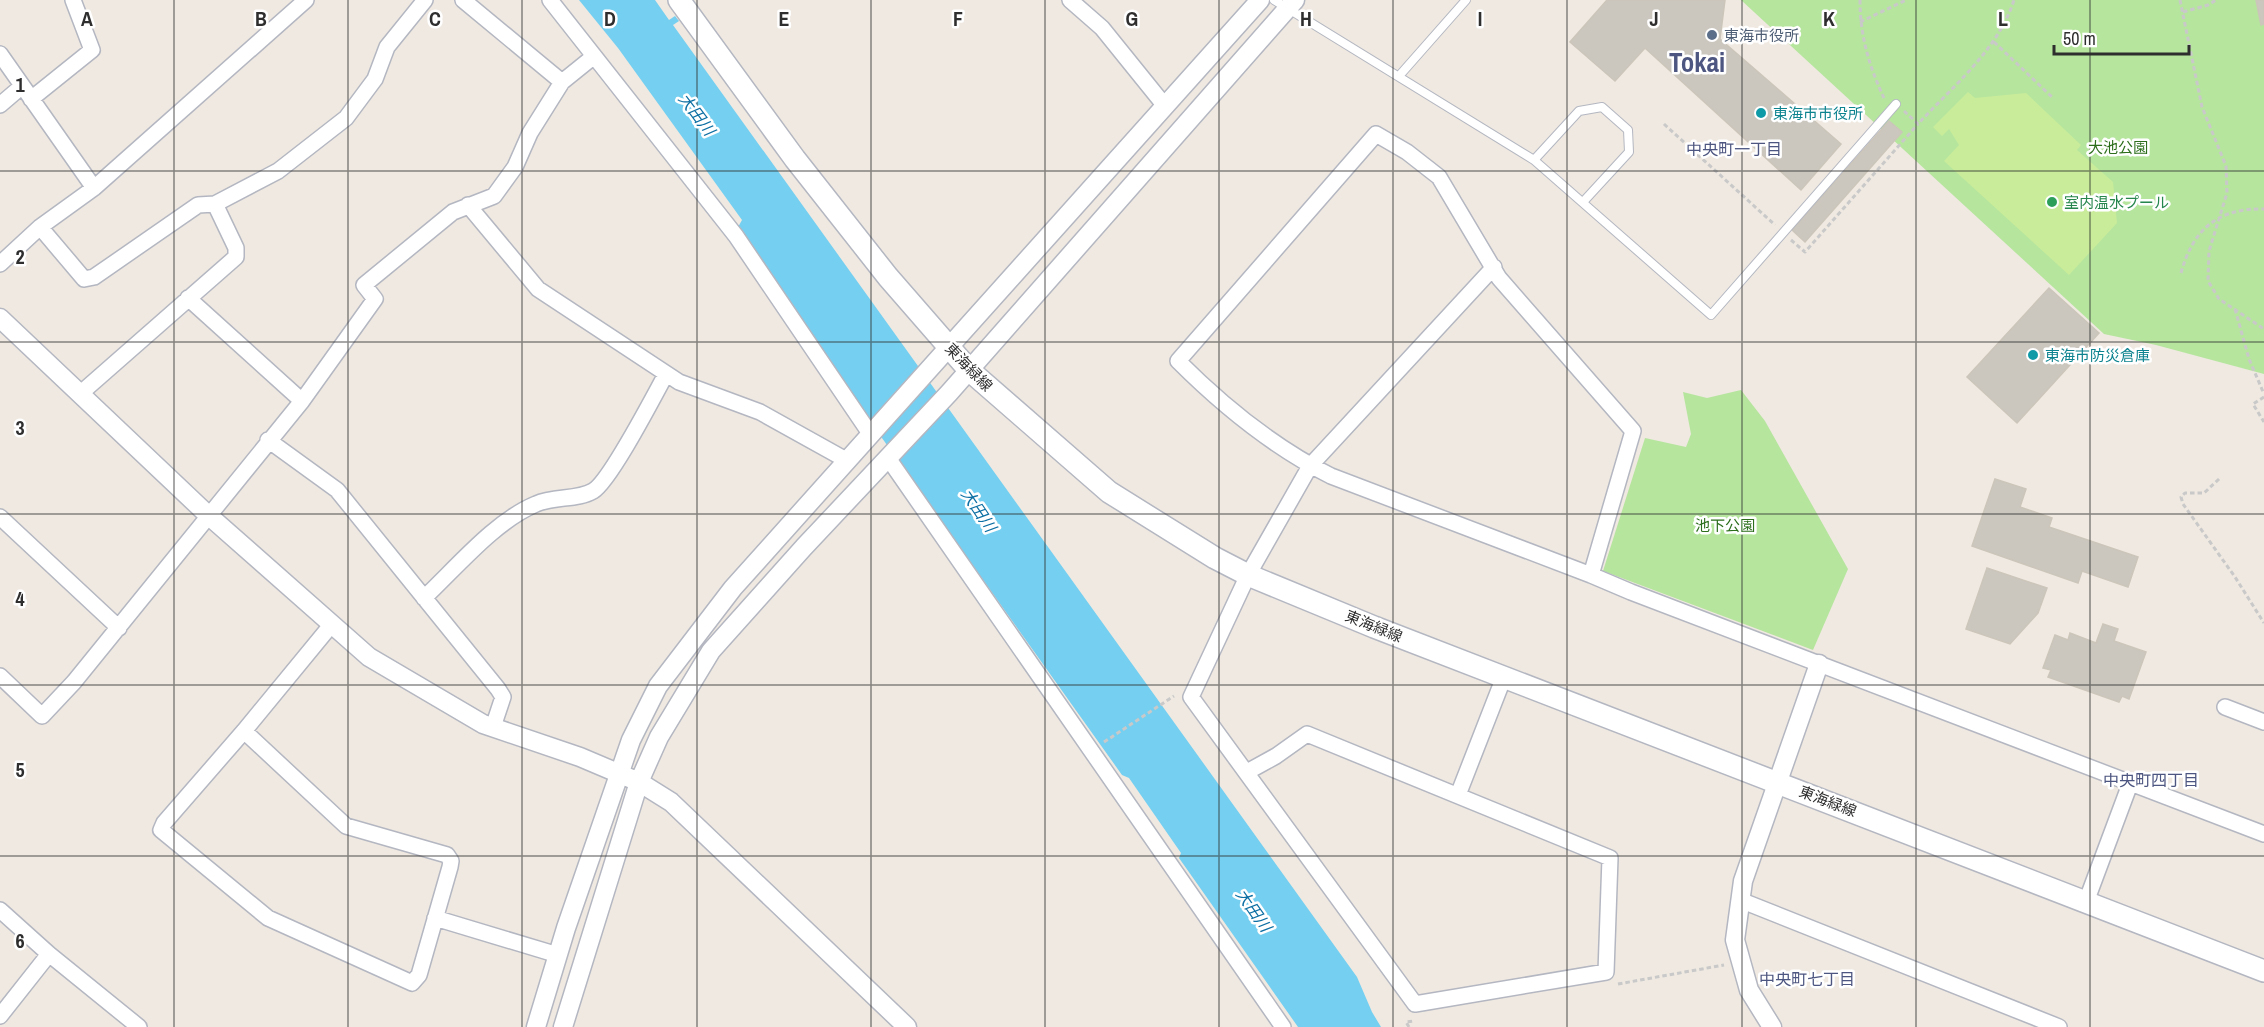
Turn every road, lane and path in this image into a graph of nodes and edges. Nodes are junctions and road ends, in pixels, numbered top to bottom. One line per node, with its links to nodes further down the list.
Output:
1 (73, 0): 25 (street)
2 (306, 0): 33 (street)
3 (425, 0): 35 (street)
4 (463, 0): 22 (street)
5 (550, 0): 20 (street)
6 (679, 0): 48 (main road, 東海緑線)
7 (1070, 0): 28 (street)
8 (1260, 0): 28 (street)
9 (1466, 0): 21 (lane)
10 (1860, 0): 17 (path)
11 (1906, 0): 17 (path)
12 (2014, 0): 18 (path)
13 (2180, 0): 16 (path)
14 (2216, 0): 16 (path)
15 (1285, 3): 21 (lane); 49 (street)
16 (2183, 12): 38 (path)
17 (1860, 22): 29 (path)
18 (1994, 42): 24 (path); 31 (path)
19 (0, 54): 23 (street)
20 (593, 57): 22 (street); 55 (street)
21 (1399, 76): 32 (lane)
22 (562, 82): 36 (street)
23 (21, 87): 25 (street); 27 (street)
24 (2053, 98)
25 (31, 99): 33 (street)
26 (1896, 104): 29 (lane); 31 (path)
27 (0, 105)
28 (1165, 106): 48 (street)
29 (1890, 111): 40 (lane)
30 (1664, 124): 40 (path)
31 (1918, 124): 40 (path)
32 (1534, 160): 34 (lane); 34 (lane)
33 (94, 188): 39 (street)
34 (1583, 202): 40 (lane)
35 (215, 204): 39 (street); 44 (street)
36 (468, 205): 50 (street); 53 (street)
37 (2264, 209): 38 (path)
38 (2220, 217): 43 (path); 45 (path)
39 (40, 227): 41 (street)
40 (1783, 233)
41 (0, 264)
42 (1494, 267): 59 (street); 59 (street); 64 (street)
43 (2181, 273)
44 (188, 298): 51 (street); 53 (street)
45 (2234, 308): 47 (path); 52 (path)
46 (0, 318): 51 (street)
47 (2264, 329)
48 (950, 347): 49 (main road, 東海緑線); 55 (street)
49 (969, 369): 57 (street); 63 (main road, 東海緑線)
50 (666, 374): 58 (street); 65 (street)
51 (81, 393): 61 (street)
52 (2264, 396): 54 (path)
53 (302, 400): 56 (street)
54 (2264, 422)
55 (874, 432): 58 (street)
56 (268, 440): 61 (street); 65 (street)
57 (890, 455): 80 (street); 98 (street)
58 (848, 461): 79 (street)
59 (1310, 466): 63 (street); 64 (street)
60 (2219, 479): 66 (path)
61 (208, 515): 67 (street); 68 (street)
62 (0, 517): 68 (street)
63 (1248, 575): 71 (main road, 東海緑線); 78 (street)
64 (1591, 575): 69 (street)
65 (424, 598): 75 (street)
66 (2264, 623)
67 (332, 624): 75 (street); 76 (street)
68 (119, 628): 70 (street)
69 (1819, 664): 81 (street); 82 (street)
70 (0, 676)
71 (1504, 677): 81 (main road, 東海緑線); 83 (street)
72 (1170, 699): 77 (path)
73 (2225, 707): 74 (street)
74 (2264, 722)
75 (493, 727): 79 (street)
76 (244, 731): 88 (street); 88 (street)
77 (1103, 742)
78 (1247, 772): 83 (street); 83 (street)
79 (619, 773): 80 (street); 90 (street)
80 (639, 782): 96 (street); 97 (street)
81 (1778, 782): 85 (street); 86 (main road, 東海緑線)
82 (2130, 784): 84 (street); 86 (street)
83 (1458, 795)
84 (2264, 834)
85 (1740, 900): 100 (street); 101 (street)
86 (2086, 902): 91 (main road, 東海緑線)
87 (0, 910): 89 (street)
88 (435, 918): 90 (street)
89 (49, 954): 92 (street); 94 (street)
90 (558, 954): 95 (street)
91 (2264, 971)
92 (0, 1016)
93 (1406, 1022): 99 (path)
94 (139, 1027)
95 (536, 1027)
96 (563, 1027)
97 (907, 1027)
98 (1283, 1027)
99 (1409, 1027)
100 (1772, 1027)
101 (2060, 1027)

